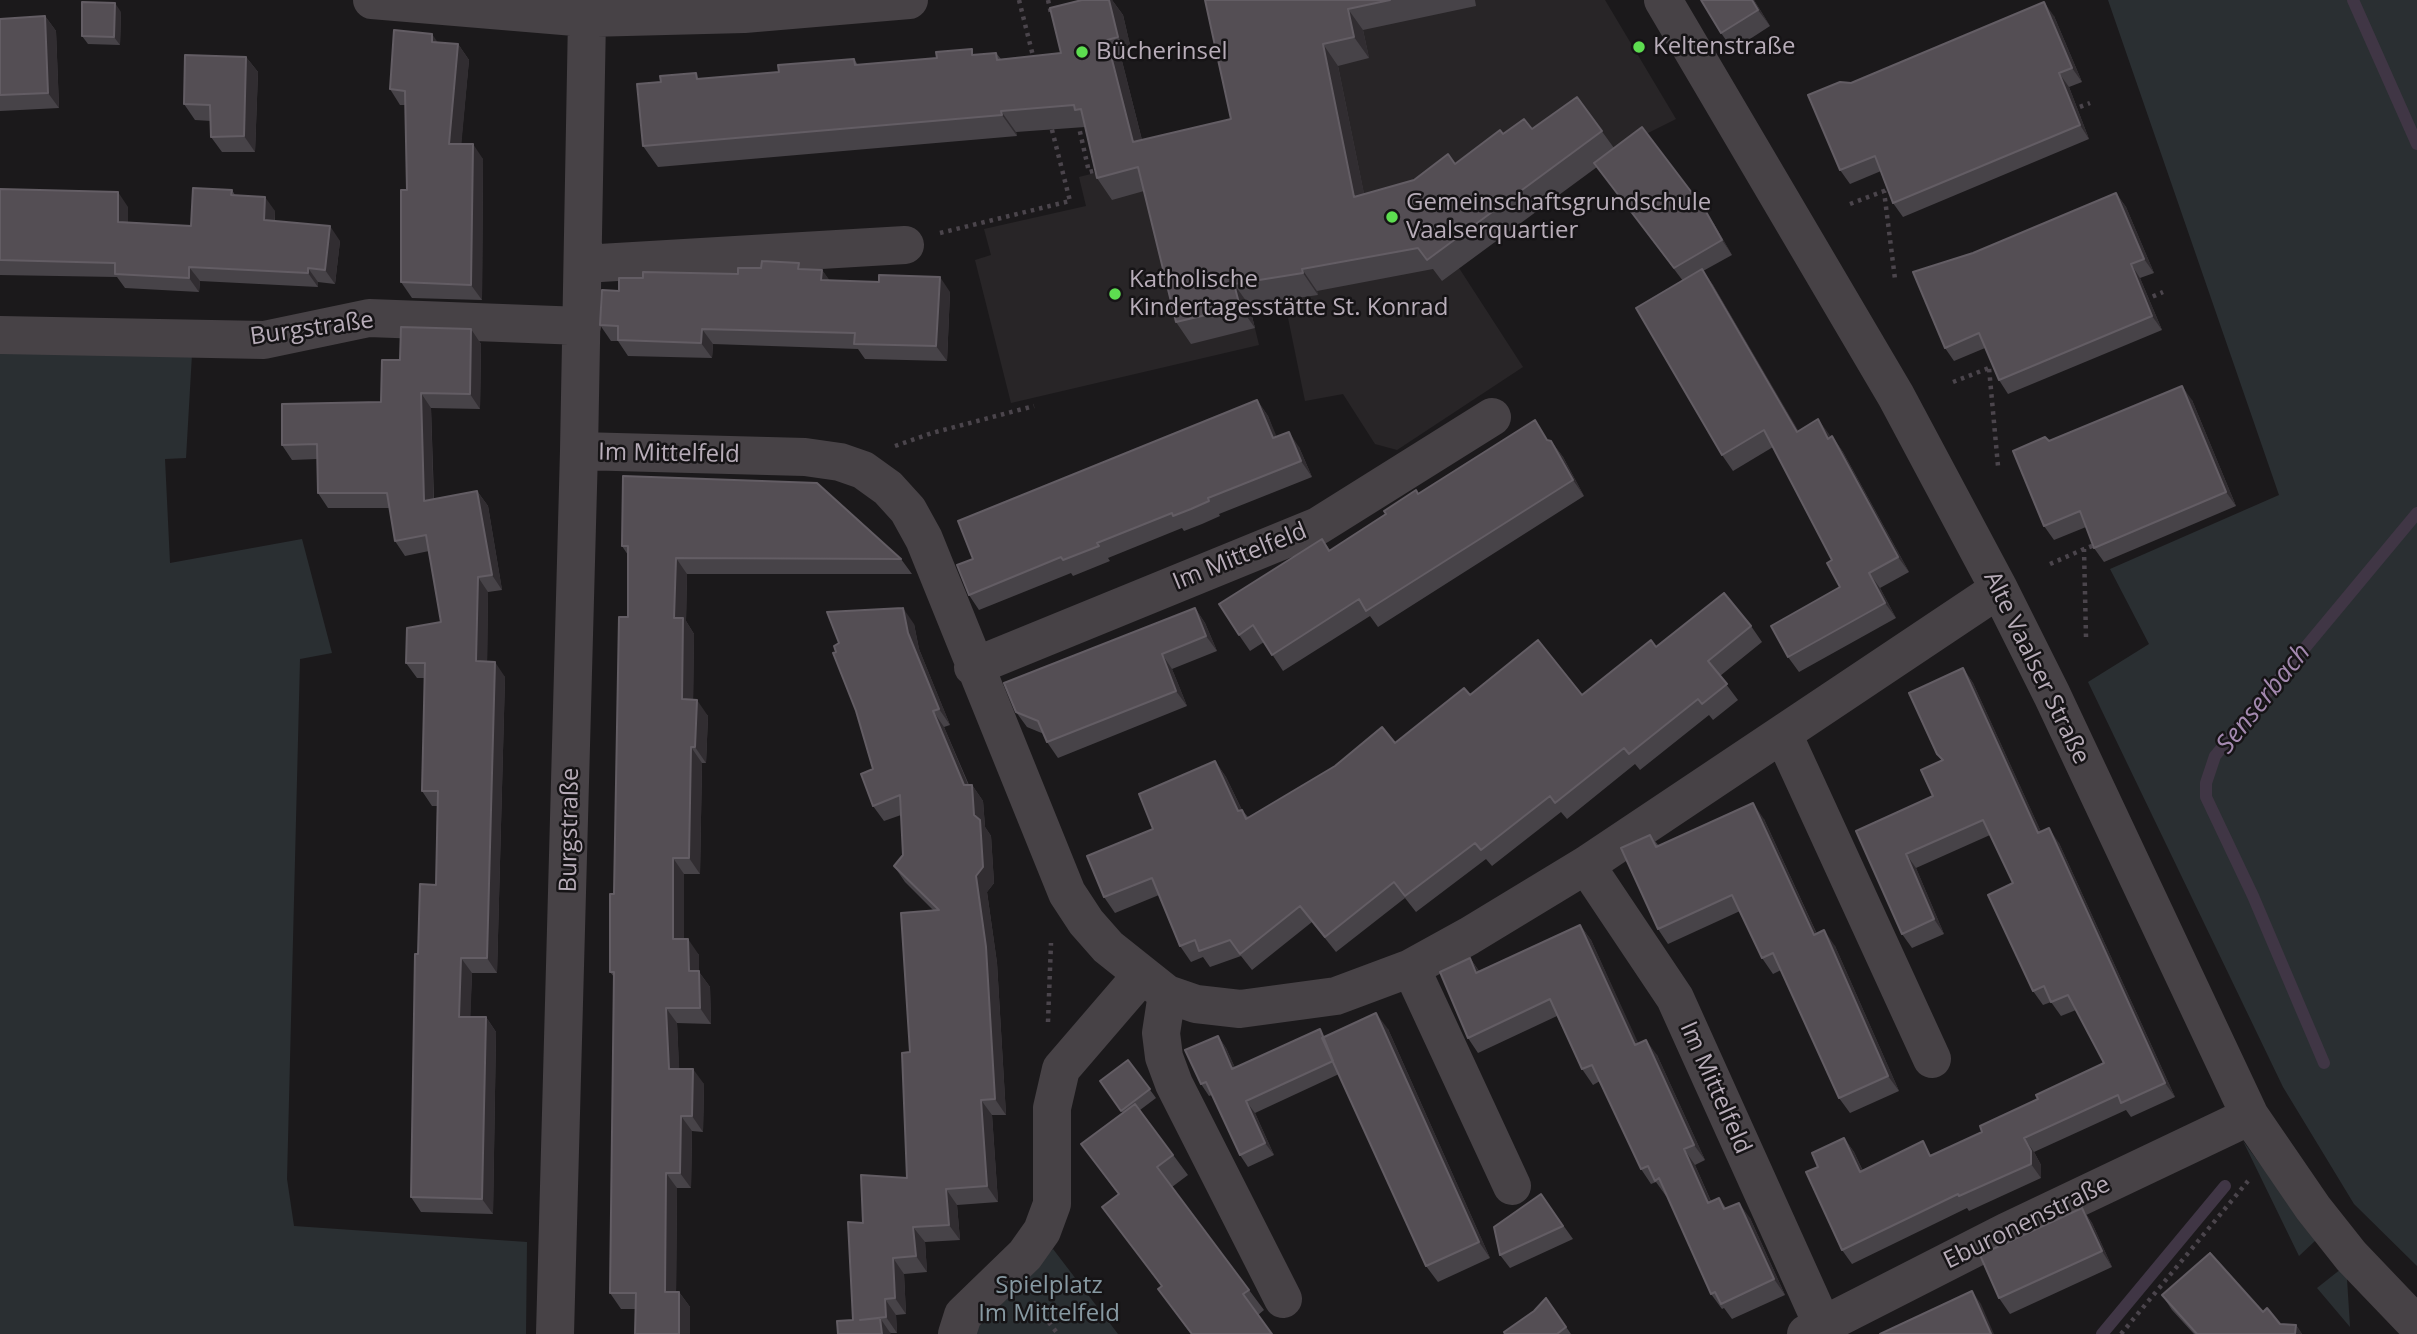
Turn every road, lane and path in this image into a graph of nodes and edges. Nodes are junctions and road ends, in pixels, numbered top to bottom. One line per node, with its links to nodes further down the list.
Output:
1 (372, 0): 6 (street)
2 (909, 0): 6 (street)
3 (1019, 0): 8 (path)
4 (1048, 0): 7 (path)
5 (1663, 0): 35 (street, Alte Vaalser Straße)
6 (589, 9): 18 (street, Burgstraße)
7 (1055, 26)
8 (1036, 67)
9 (2090, 103): 10 (path)
10 (2065, 114)
11 (1077, 119): 13 (path)
12 (1050, 121): 17 (path)
13 (1103, 168)
14 (1897, 185): 15 (path)
15 (1884, 191): 16 (path); 19 (path)
16 (1850, 204)
17 (905, 245): 18 (street)
18 (583, 264): 22 (street, Burgstraße)
19 (1895, 279)
20 (2163, 292): 21 (path)
21 (2138, 303)
22 (582, 326): 23 (street, Burgstraße); 29 (street, Burgstraße)
23 (0, 335)
24 (2001, 362): 25 (path)
25 (1989, 368): 26 (path); 30 (path)
26 (1953, 382)
27 (1034, 406): 31 (path)
28 (1492, 418): 37 (street, Im Mittelfeld)
29 (579, 451): 31 (street, Im Mittelfeld); 51 (street, Burgstraße)
30 (1998, 466)
31 (863, 470): 37 (street, Im Mittelfeld)
32 (2108, 538): 33 (path)
33 (2084, 549): 34 (path); 36 (path)
34 (2050, 564)
35 (1998, 589): 38 (street, Im Mittelfeld); 45 (street, Alte Vaalser Straße)
36 (2086, 636)
37 (973, 667): 40 (street, Im Mittelfeld)
38 (1783, 734): 39 (street, Im Mittelfeld); 43 (street)
39 (1586, 865): 41 (street, Im Mittelfeld); 50 (street, Im Mittelfeld)
40 (1068, 893): 42 (street, Im Mittelfeld); 44 (path)
41 (1411, 968): 42 (street, Im Mittelfeld); 47 (street)
42 (1154, 985): 44 (street); 48 (street)
43 (1932, 1059)
44 (1061, 1069): 52 (street)
45 (2250, 1116): 49 (street, Alte Vaalser Straße); 50 (street, Eburonenstraße)
46 (2252, 1177): 53 (path)
47 (1512, 1186)
48 (1283, 1299)
49 (2417, 1325)
50 (1814, 1329)
51 (555, 1334)
52 (957, 1334)
53 (2121, 1334)

